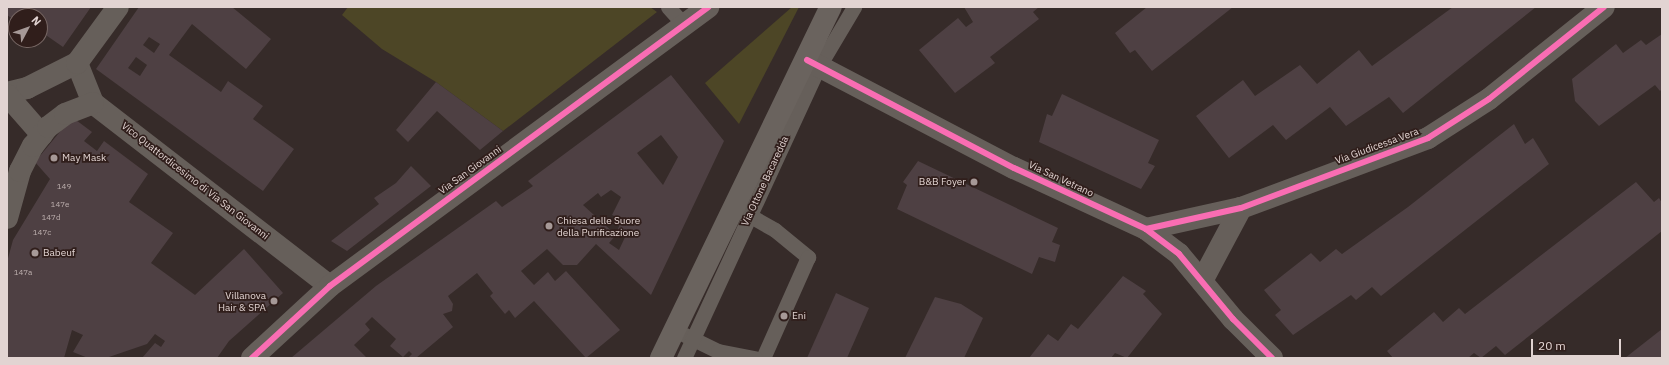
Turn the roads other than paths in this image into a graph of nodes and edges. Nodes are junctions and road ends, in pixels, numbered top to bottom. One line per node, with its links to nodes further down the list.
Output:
1 (118, 7): 9 (street)
2 (668, 7): 8 (lane)
3 (708, 7): 8 (street, Via San Giovanni)
4 (832, 7): 10 (street, Via Ottone Bacaredda)
5 (854, 7): 10 (lane, Via Ottone Bacaredda)
6 (1604, 7): 7 (street, Via Giudicessa Vera)
7 (1589, 14): 14 (street, Via Giudicessa Vera)
8 (684, 25): 19 (street, Via San Giovanni)
9 (77, 63): 11 (street); 12 (street)
10 (813, 63): 15 (street, Via Ottone Bacaredda); 17 (street, Via San Vetrano)
11 (7, 94): 13 (street)
12 (93, 103): 13 (street); 19 (street, Vico Quattordicesimo di Via San Giovanni)
13 (42, 136): 16 (street)
14 (1241, 208): 17 (street, Via Giudicessa Vera); 18 (street)
15 (742, 211): 20 (street, Via Ottone Bacaredda); 25 (lane)
16 (7, 218)
17 (1146, 229): 18 (street, Via San Vetrano)
18 (1202, 280): 26 (street, Via San Vetrano)
19 (330, 286): 21 (street, Via San Giovanni)
20 (684, 335): 22 (street, Via Ottone Bacaredda); 23 (lane, Via Ottone Bacaredda); 24 (lane)
21 (252, 358)
22 (661, 358)
23 (684, 358)
24 (756, 358)
25 (763, 358)
26 (1272, 358)

